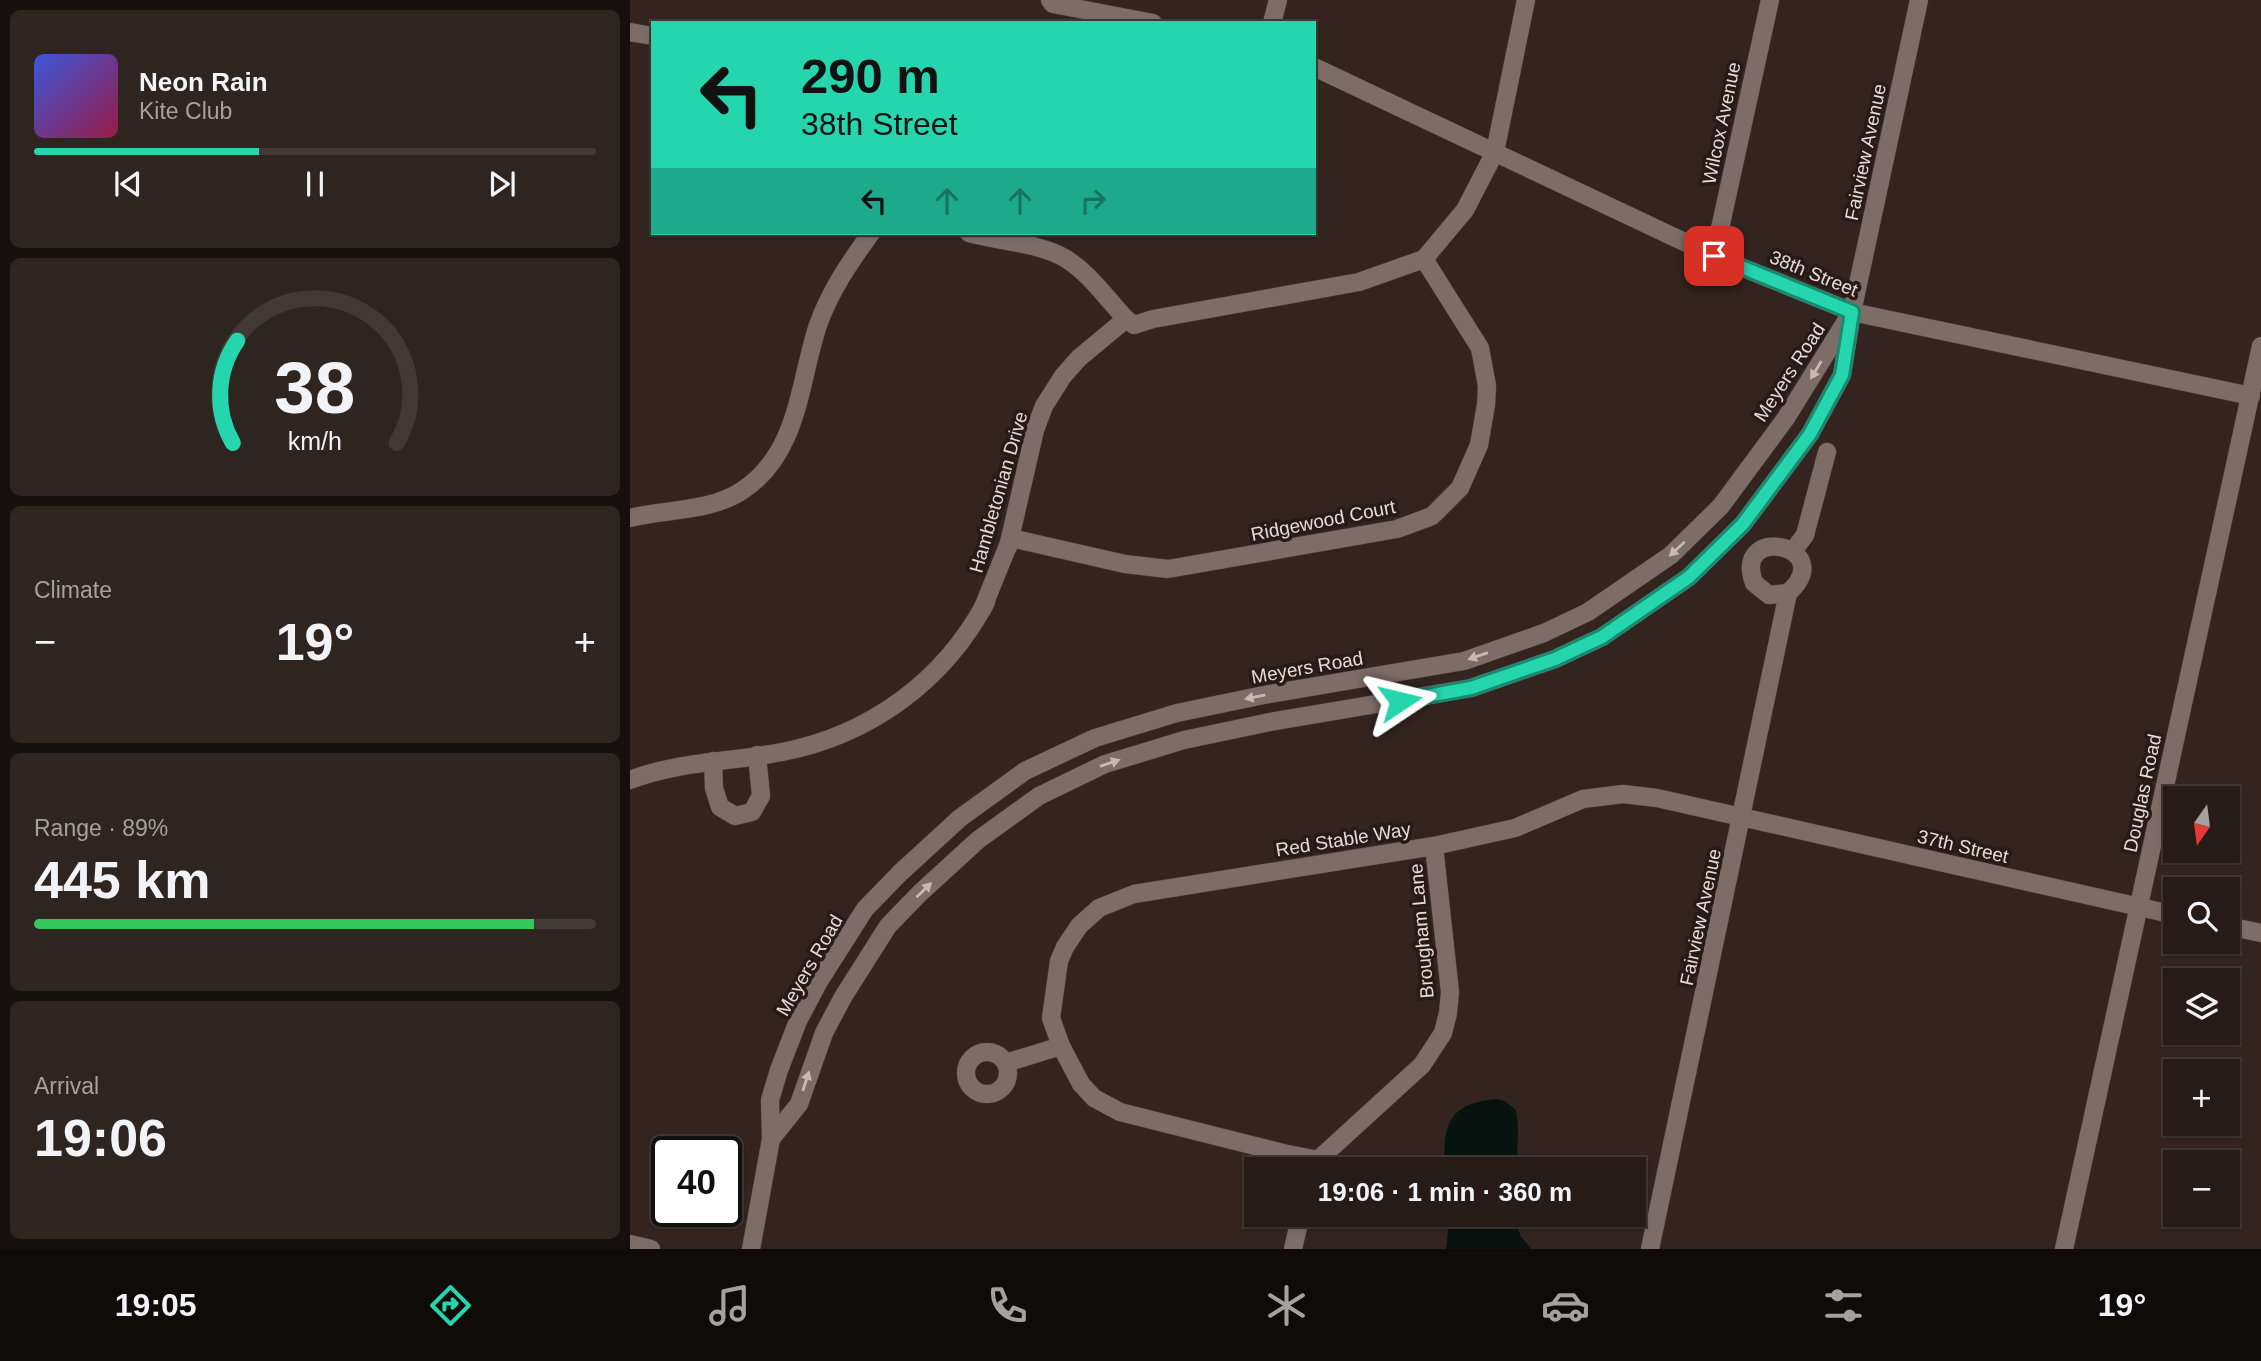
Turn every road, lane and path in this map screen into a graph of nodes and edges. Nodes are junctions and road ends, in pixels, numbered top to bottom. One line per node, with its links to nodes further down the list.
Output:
1 (1278, 0): 7 (street)
2 (1526, 0): 11 (street)
3 (1770, 0): 14 (street, Wilcox Avenue)
4 (1919, 0): 16 (street, Fairview Avenue)
5 (1051, 2): 6 (street)
6 (1143, 21)
7 (1273, 21)
8 (630, 32): 9 (street)
9 (651, 36)
10 (1316, 67): 11 (street, 38th Street)
11 (1494, 152): 14 (street, 38th Street); 15 (street)
12 (870, 235): 21 (street)
13 (978, 235): 17 (street)
14 (1714, 256): 16 (street, 38th Street)
15 (1424, 259): 17 (street); 22 (street, Ridgewood Court)
16 (1852, 312): 19 (street, 38th Street); 36 (street, Meyers Road, one-way to 16); 36 (street, Meyers Road, one-way to 36)
17 (1126, 319): 22 (street, Hambletonian Drive)
18 (2261, 346): 19 (street, Douglas Road)
19 (2250, 396): 30 (street, Douglas Road)
20 (1827, 452): 23 (street)
21 (630, 518)
22 (1011, 538): 25 (street)
23 (1793, 551): 24 (street, Fairview Avenue); 24 (street)
24 (1788, 593): 28 (street, Fairview Avenue)
25 (758, 755): 26 (street); 26 (street)
26 (713, 761): 27 (street)
27 (630, 779)
28 (1742, 817): 29 (street, Red Stable Way); 30 (street, 37th Street); 44 (street, Fairview Avenue)
29 (1434, 846): 34 (street, Red Stable Way); 38 (street, Brougham Lane)
30 (2138, 908): 31 (street, 37th Street); 45 (street, Douglas Road)
31 (2163, 913)
32 (2240, 929): 33 (street)
33 (2261, 933)
34 (1061, 1046): 35 (street); 37 (street, Red Stable Way)
35 (1006, 1063)
36 (771, 1139): 42 (street, Meyers Road)
37 (1295, 1157)
38 (1324, 1157)
39 (1298, 1227): 43 (street)
40 (630, 1244): 41 (street)
41 (651, 1249)
42 (751, 1249)
43 (1293, 1249)
44 (1650, 1249)
45 (2064, 1249)

